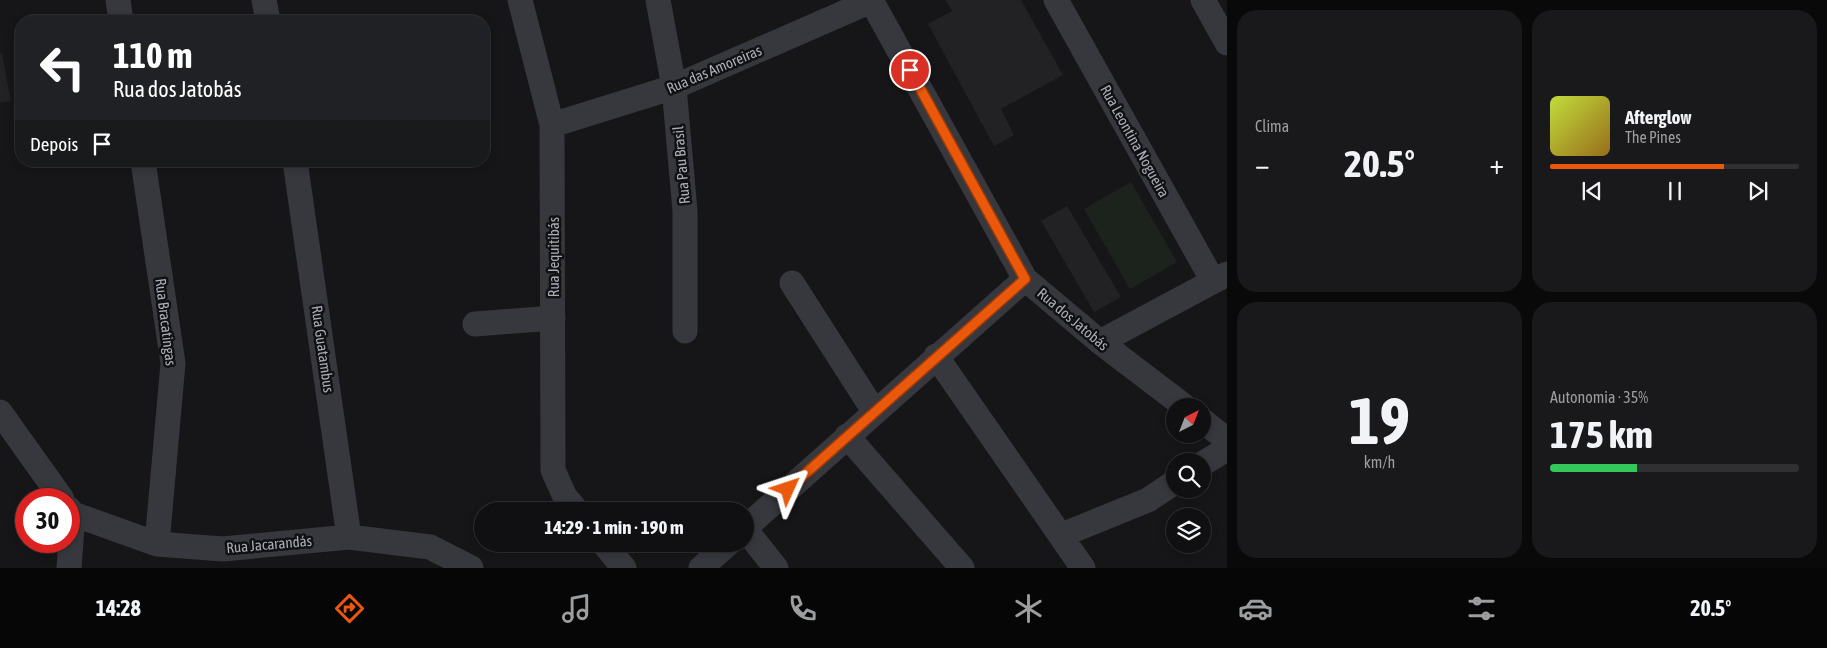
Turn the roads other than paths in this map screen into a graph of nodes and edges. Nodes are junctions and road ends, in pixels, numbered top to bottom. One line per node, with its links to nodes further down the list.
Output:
1 (118, 0): 8 (street)
2 (264, 0): 9 (street)
3 (520, 0): 12 (street, Rua Jequitibás)
4 (658, 0): 11 (street, Rua Pau Brasil)
5 (871, 0): 11 (street, Rua das Amoreiras); 16 (street, Rua dos Jatobás)
6 (1056, 0): 15 (street, Rua Leontina Nogueira)
7 (1203, 0): 10 (street)
8 (120, 15)
9 (267, 15)
10 (1227, 44)
11 (674, 87): 12 (street, Rua das Amoreiras); 20 (street, Rua Pau Brasil)
12 (552, 125): 18 (street, Rua Jequitibás)
13 (144, 167): 39 (street, Rua Bracatingas)
14 (296, 167): 37 (street, Rua Guatambus)
15 (1220, 278): 21 (street)
16 (1025, 279): 21 (street, Rua dos Jatobás); 22 (street)
17 (792, 283): 24 (street)
18 (554, 318): 19 (street); 33 (street, Rua Jequitibás)
19 (475, 324)
20 (684, 331)
21 (1100, 342): 23 (street, Rua dos Jatobás)
22 (936, 356): 24 (street); 36 (street)
23 (1174, 398)
24 (874, 411): 27 (street)
25 (0, 412): 31 (street)
26 (1212, 418): 28 (street)
27 (846, 436): 35 (street); 48 (street)
28 (1227, 440)
29 (1227, 448): 30 (street)
30 (1211, 458)
31 (54, 488)
32 (1166, 488): 36 (street)
33 (569, 502)
34 (80, 512): 39 (street, Rua Jacarandás)
35 (754, 521)
36 (1062, 536): 49 (street)
37 (349, 537): 39 (street, Rua Jacarandás); 44 (street, Rua Jacarandás)
38 (754, 540): 47 (street)
39 (157, 544)
40 (611, 552): 45 (street)
41 (719, 552): 46 (street)
42 (69, 553): 43 (street)
43 (69, 568)
44 (471, 568)
45 (624, 568)
46 (701, 568)
47 (776, 568)
48 (962, 568)
49 (1083, 568)

